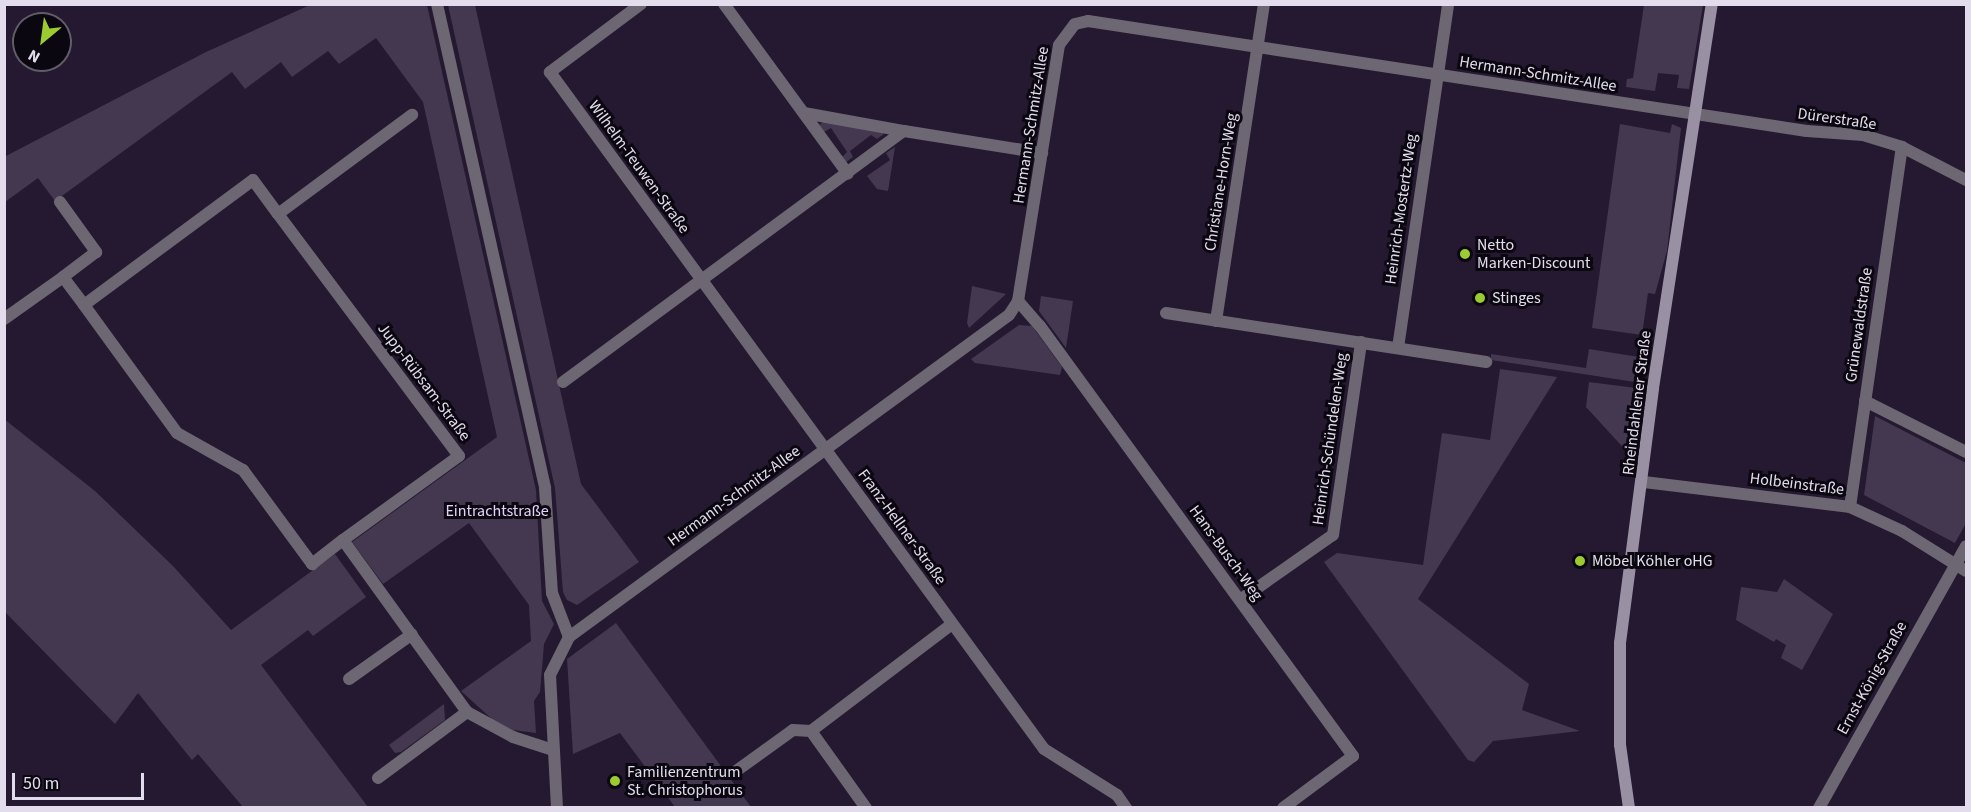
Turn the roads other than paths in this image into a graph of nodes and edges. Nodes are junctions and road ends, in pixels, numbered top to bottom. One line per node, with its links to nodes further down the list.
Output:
1 (437, 4): 41 (street)
2 (641, 4): 20 (street, Wilhelm-Teuwen-Straße)
3 (724, 4): 9 (street)
4 (1264, 4): 7 (street, Christiane-Horn-Weg)
5 (1448, 4): 8 (street, Heinrich-Mostertz-Weg)
6 (1712, 4): 10 (main road, Rheindahlener Straße)
7 (1259, 47): 8 (street, Hermann-Schmitz-Allee); 14 (street, Hermann-Schmitz-Allee); 25 (street, Christiane-Horn-Weg)
8 (1437, 75): 10 (street, Hermann-Schmitz-Allee); 27 (street, Heinrich-Mostertz-Weg)
9 (804, 113): 12 (street); 15 (street)
10 (1696, 114): 13 (street, Dürerstraße); 33 (main road, Rheindahlener Straße)
11 (412, 115): 18 (street)
12 (904, 131): 14 (street); 15 (street)
13 (1902, 147): 16 (street, Dürerstraße); 30 (street, Grünewaldstraße)
14 (1042, 153): 21 (street, Hermann-Schmitz-Allee)
15 (848, 174): 20 (street)
16 (1966, 180)
17 (60, 202): 19 (street)
18 (278, 214): 22 (street, Jupp-Rübsam-Straße); 35 (street, Jupp-Rübsam-Straße)
19 (63, 277): 22 (street, Jupp-Rübsam-Straße); 24 (street)
20 (702, 281): 29 (street); 31 (street, Wilhelm-Teuwen-Straße)
21 (1018, 301): 31 (street, Hermann-Schmitz-Allee); 38 (street, Hans-Busch-Weg)
22 (84, 305): 35 (street, Jupp-Rübsam-Straße)
23 (1166, 313): 25 (street, Heinrich-Schündelen-Weg)
24 (4, 319)
25 (1216, 321): 26 (street, Heinrich-Schündelen-Weg)
26 (1361, 342): 27 (street, Heinrich-Schündelen-Weg); 38 (street, Heinrich-Schündelen-Weg)
27 (1398, 348): 28 (street, Heinrich-Schündelen-Weg)
28 (1486, 362)
29 (563, 382)
30 (1865, 401): 32 (street); 34 (street, Grünewaldstraße)
31 (825, 449): 39 (street, Franz-Hellner-Straße); 41 (street, Hermann-Schmitz-Allee)
32 (1966, 452)
33 (1644, 482): 34 (street, Holbeinstraße); 52 (main road, Rheindahlener Straße)
34 (1850, 507): 37 (street, Holbeinstraße)
35 (343, 540): 40 (street)
36 (1966, 546): 37 (street, Ernst-König-Straße)
37 (1961, 568): 53 (street, Ernst-König-Straße)
38 (1240, 600): 51 (street, Hans-Busch-Weg)
39 (952, 624): 44 (street); 50 (street, Franz-Hellner-Straße)
40 (411, 634): 42 (street); 43 (street)
41 (569, 637): 45 (street)
42 (349, 679)
43 (467, 712): 45 (street); 47 (street)
44 (811, 731): 46 (street); 49 (street)
45 (554, 750): 48 (street)
46 (732, 774)
47 (378, 778)
48 (557, 807)
49 (866, 807)
50 (1126, 807)
51 (1283, 807)
52 (1629, 807)
53 (1819, 807)

